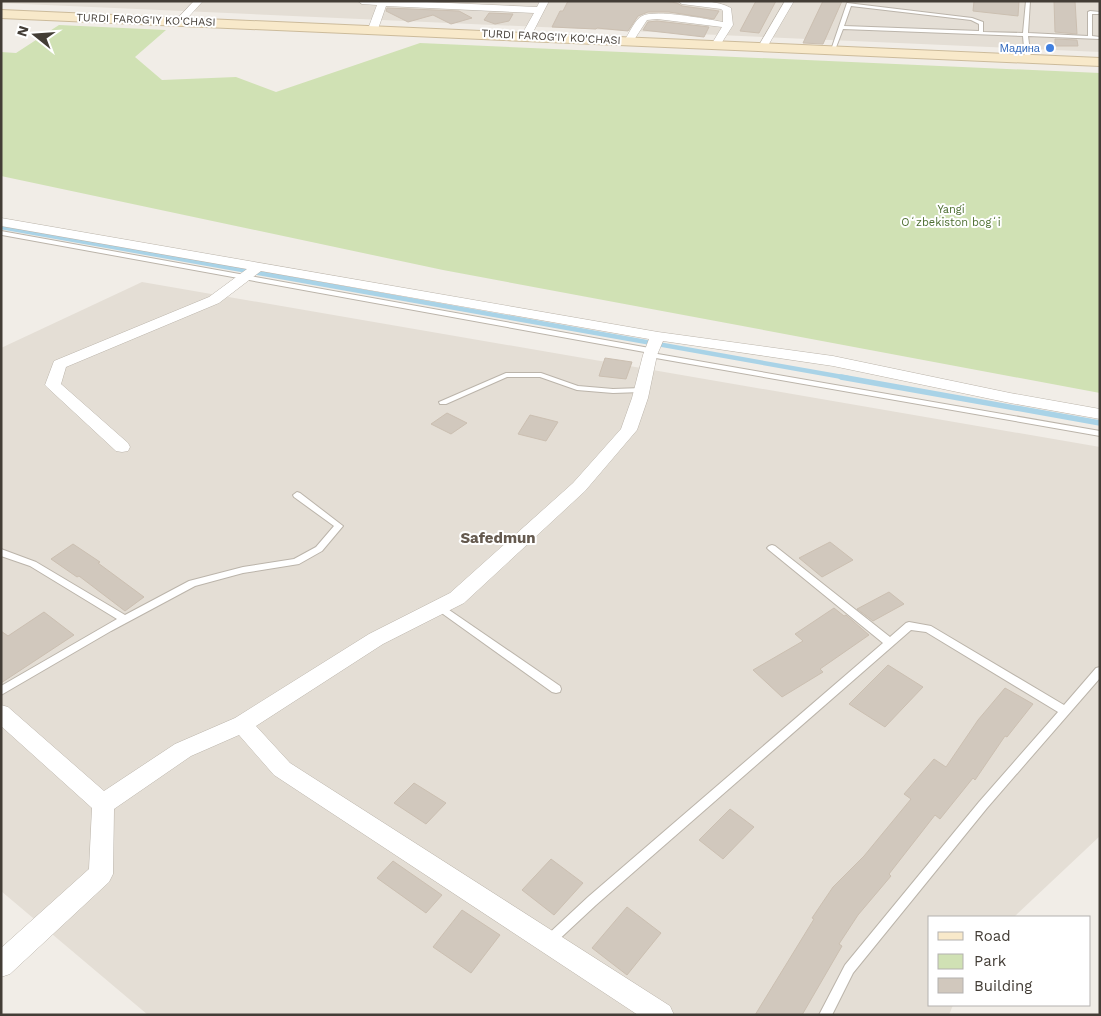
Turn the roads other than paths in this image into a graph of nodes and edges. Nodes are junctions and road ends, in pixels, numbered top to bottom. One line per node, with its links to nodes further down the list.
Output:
1 (199, 1): 13 (street)
2 (362, 1): 6 (street)
3 (682, 1): 14 (street)
4 (790, 1): 24 (street)
5 (1028, 1): 18 (lane)
6 (382, 2): 7 (street); 16 (street)
7 (402, 2): 9 (street)
8 (849, 3): 15 (lane); 17 (lane)
9 (475, 4): 10 (street)
10 (542, 6): 19 (street)
11 (1100, 13): 20 (lane)
12 (1, 14): 13 (main road, TURDI FAROG'IY KO'CHASI)
13 (180, 21): 16 (main road, TURDI FAROG'IY KO'CHASI)
14 (728, 24): 22 (street); 23 (street)
15 (841, 27): 17 (lane); 25 (lane)
16 (372, 29): 19 (main road, TURDI FAROG'IY KO'CHASI)
17 (981, 34): 18 (lane)
18 (1025, 35): 20 (lane); 26 (lane)
19 (526, 36): 22 (main road, TURDI FAROG'IY KO'CHASI)
20 (1090, 37): 21 (lane)
21 (1100, 38)
22 (629, 41): 23 (main road, TURDI FAROG'IY KO'CHASI)
23 (716, 45): 24 (main road, TURDI FAROG'IY KO'CHASI)
24 (763, 47): 25 (main road, TURDI FAROG'IY KO'CHASI)
25 (833, 50): 26 (main road, TURDI FAROG'IY KO'CHASI)
26 (1028, 59): 27 (main road, TURDI FAROG'IY KO'CHASI)
27 (1100, 62)
28 (1, 222): 30 (street)
29 (2, 233): 30 (lane)
30 (252, 272): 31 (street); 36 (street)
31 (653, 348): 32 (street); 34 (street); 35 (lane)
32 (642, 390): 33 (lane); 40 (street)
33 (443, 402)
34 (1100, 414)
35 (1100, 434)
36 (122, 447)
37 (297, 494): 41 (lane)
38 (772, 548): 42 (lane)
39 (1, 552): 41 (lane)
40 (439, 607): 44 (lane); 48 (street)
41 (124, 619): 45 (lane)
42 (889, 642): 46 (lane); 50 (lane)
43 (1100, 671): 46 (lane)
44 (556, 689)
45 (1, 691)
46 (1065, 711): 53 (lane)
47 (1, 713): 49 (street)
48 (242, 724): 49 (street); 50 (street)
49 (103, 804): 51 (street)
50 (548, 941): 52 (street)
51 (1, 965)
52 (662, 1015)
53 (825, 1015)

